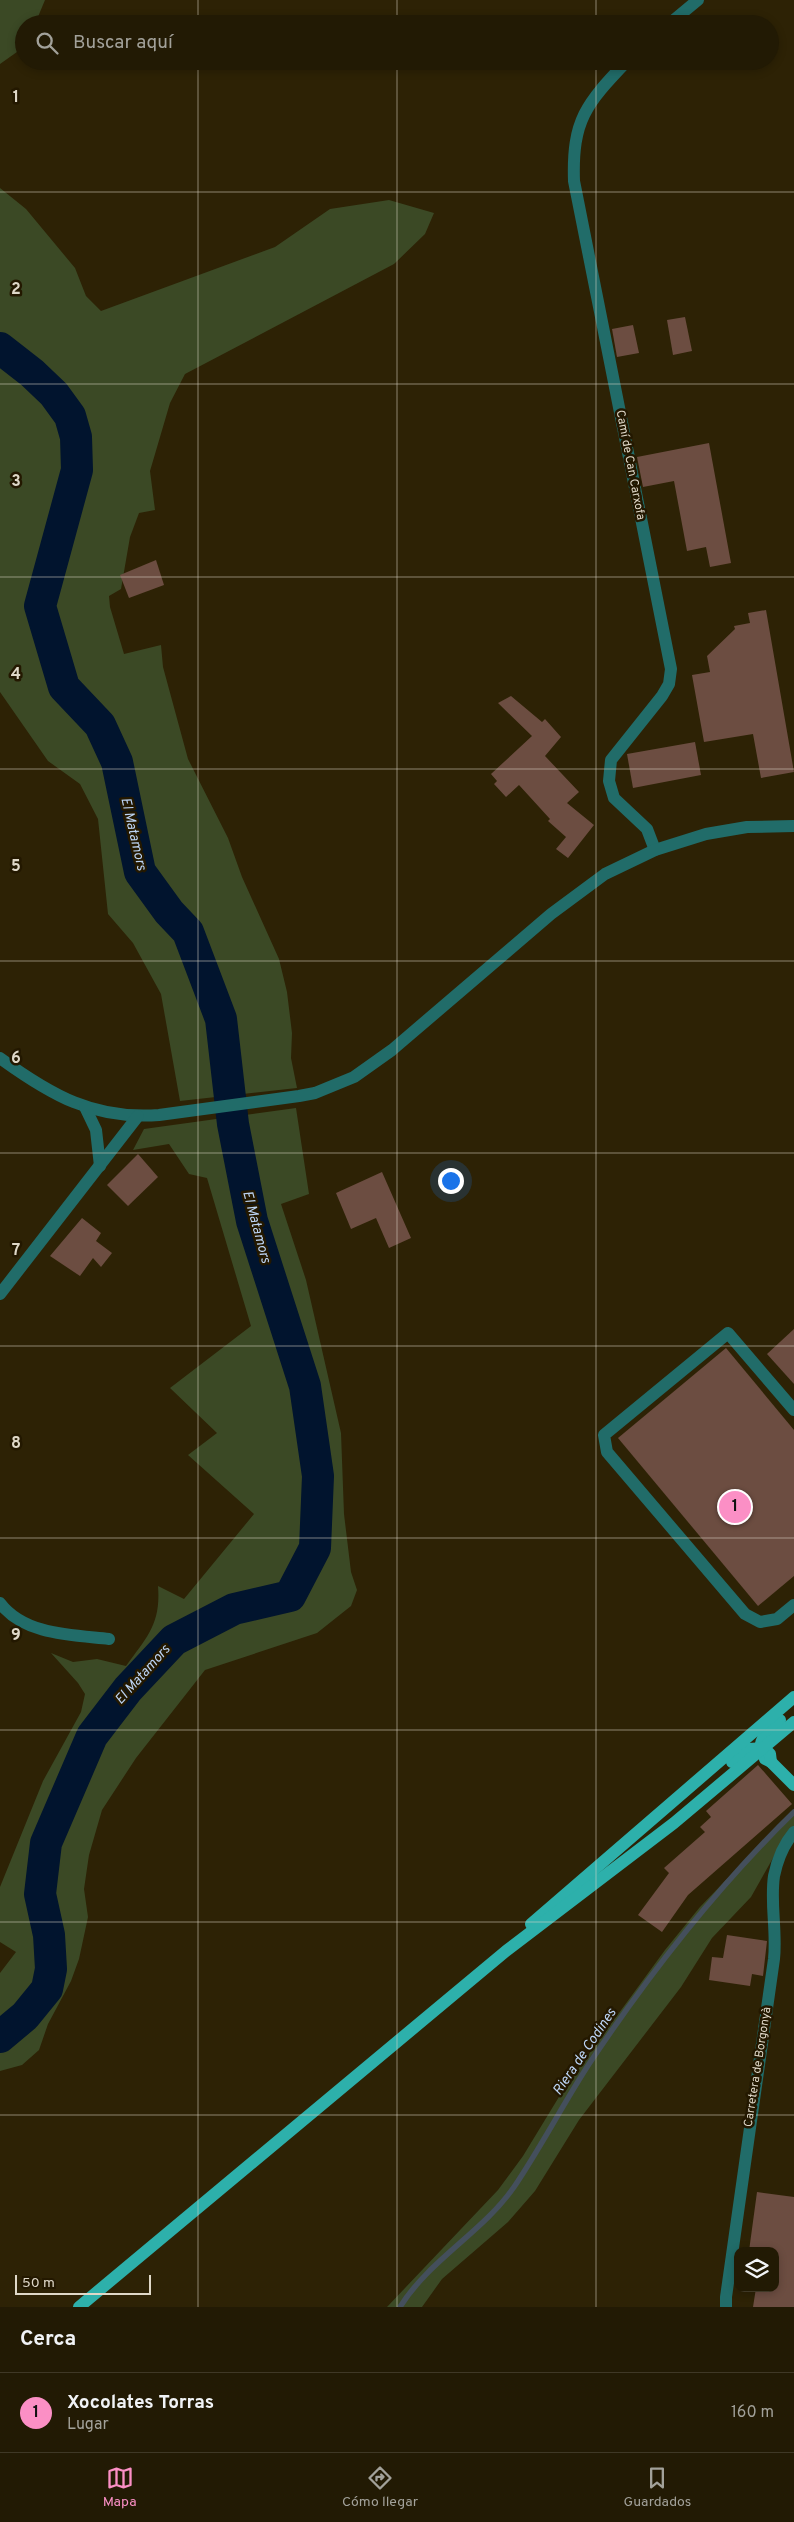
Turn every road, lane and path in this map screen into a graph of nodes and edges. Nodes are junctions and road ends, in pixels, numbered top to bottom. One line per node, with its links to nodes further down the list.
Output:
1 (698, 0): 2 (street)
2 (680, 15)
3 (618, 70): 5 (street, Camí de Can Carxofa)
4 (794, 826): 5 (street)
5 (655, 850): 8 (street)
6 (0, 1058): 7 (street)
7 (85, 1107): 8 (street); 9 (street)
8 (138, 1116): 9 (street)
9 (100, 1166): 10 (street)
10 (0, 1294)
11 (794, 1410): 13 (street)
12 (0, 1603): 14 (street)
13 (794, 1605)
14 (109, 1639)
15 (794, 1697): 20 (main road)
16 (794, 1708): 18 (main road)
17 (794, 1722): 18 (main road)
18 (764, 1753): 19 (main road); 20 (main road); 22 (main road)
19 (794, 1786)
20 (640, 1829): 22 (main road)
21 (794, 1832): 24 (street, Carretera de Borgonyà)
22 (506, 1951): 23 (main road)
23 (79, 2307)
24 (726, 2307)

